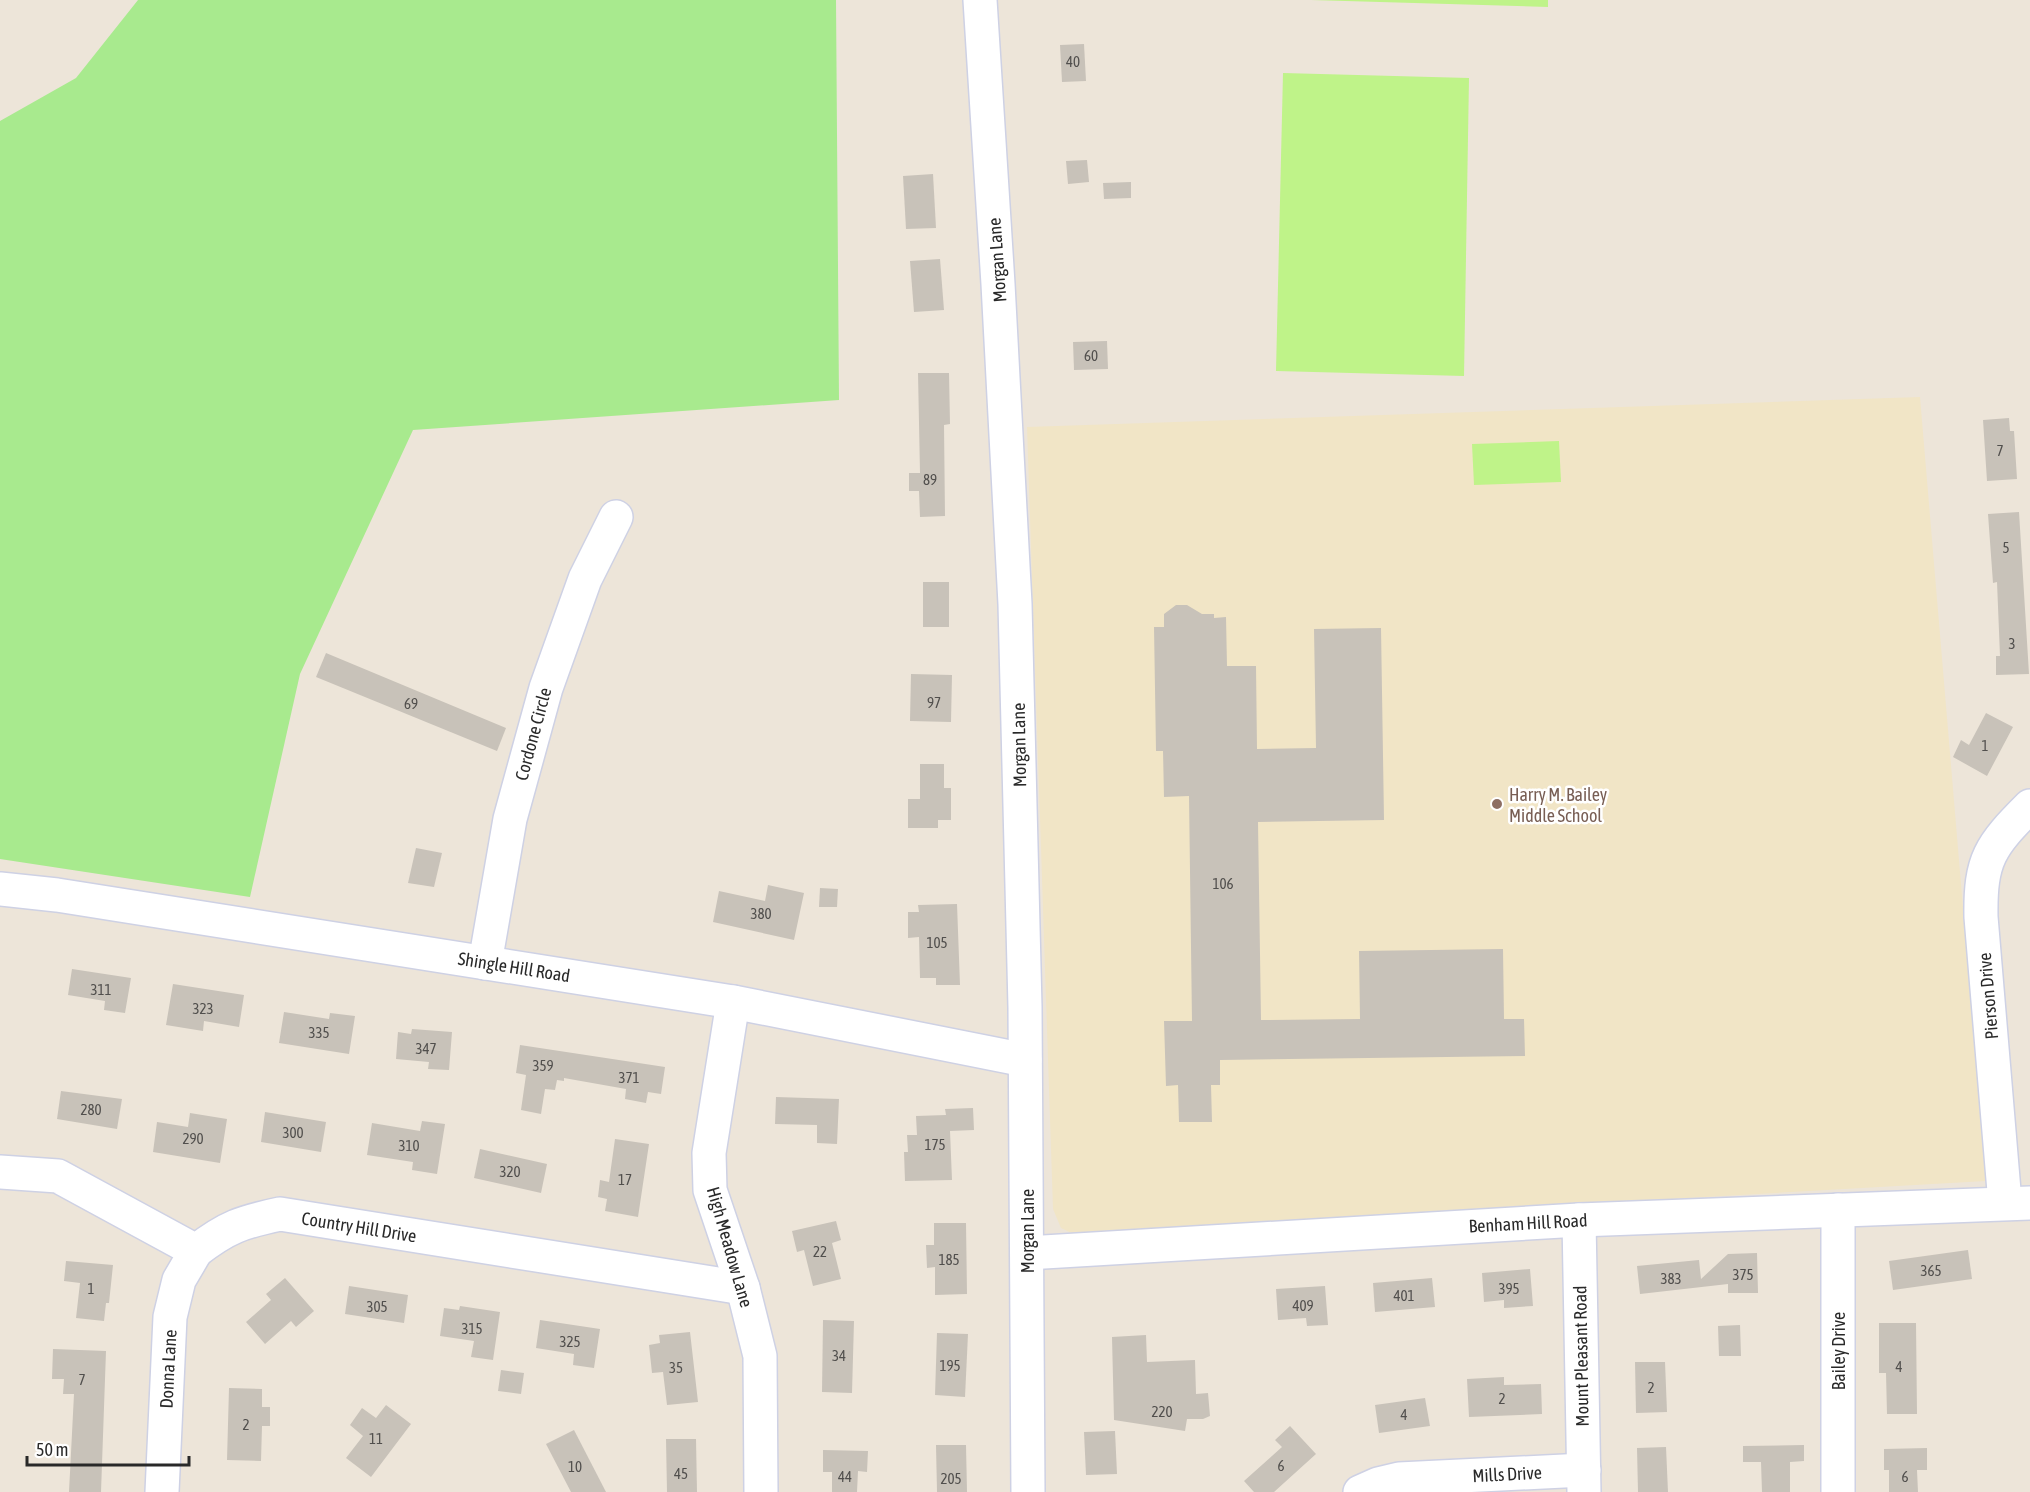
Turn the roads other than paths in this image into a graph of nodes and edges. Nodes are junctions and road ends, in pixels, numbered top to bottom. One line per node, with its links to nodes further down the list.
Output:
1 (980, 0): 7 (street, Morgan Lane)
2 (616, 517): 5 (street, Cordone Circle)
3 (2030, 806): 9 (street, Pierson Drive)
4 (0, 889): 5 (street, Shingle Hill Road)
5 (485, 963): 6 (street, Shingle Hill Road)
6 (734, 1002): 7 (street, Shingle Hill Road); 14 (street, High Meadow Lane)
7 (1025, 1060): 13 (street, Morgan Lane)
8 (0, 1172): 12 (street)
9 (2018, 1203): 10 (street, Benham Hill Road)
10 (1838, 1210): 11 (street, Benham Hill Road); 20 (street, Bailey Drive)
11 (1579, 1220): 13 (street, Benham Hill Road); 15 (street, Mount Pleasant Road)
12 (196, 1251): 14 (street, Country Hill Drive); 16 (street, Donna Lane)
13 (1027, 1252): 18 (street, Morgan Lane)
14 (742, 1288): 17 (street, High Meadow Lane)
15 (1584, 1481): 19 (street, Mills Drive)
16 (162, 1492)
17 (761, 1492)
18 (1028, 1492)
19 (1360, 1492)
20 (1838, 1492)

